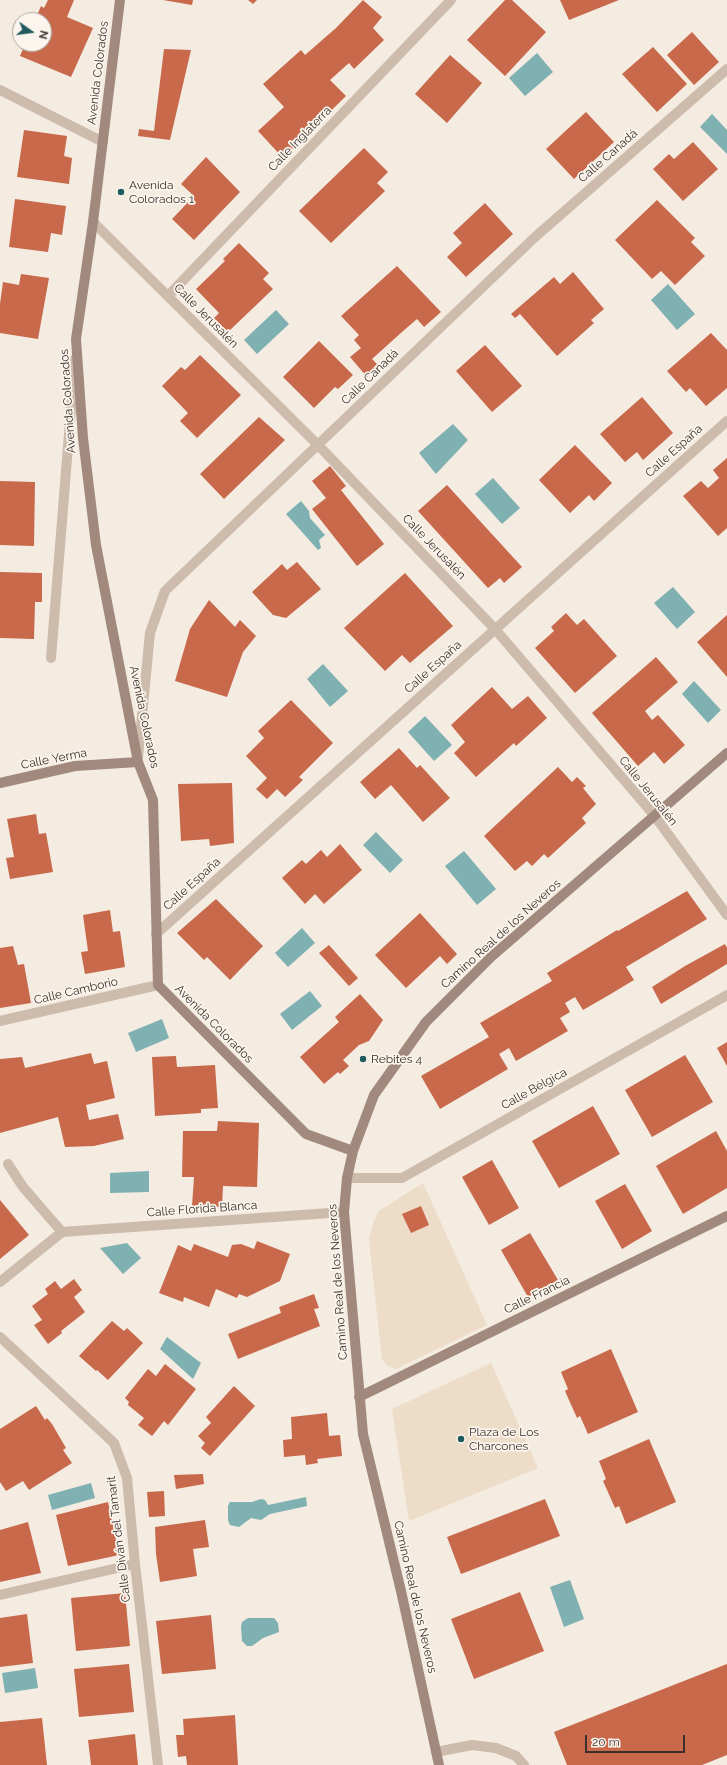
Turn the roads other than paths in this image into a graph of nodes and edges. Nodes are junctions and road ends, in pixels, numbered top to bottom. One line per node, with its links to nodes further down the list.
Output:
1 (120, 0): 5 (street, Avenida Colorados)
2 (451, 0): 7 (street, Calle Inglaterra)
3 (727, 69): 10 (street, Calle Canadá)
4 (0, 90): 5 (street)
5 (103, 142): 6 (street, Avenida Colorados)
6 (93, 222): 7 (street, Calle Jerusalén); 8 (street, Avenida Colorados)
7 (168, 296): 10 (street, Calle Jerusalén)
8 (76, 339): 12 (street, Avenida Colorados); 14 (street, Avenida Colorados)
9 (727, 421): 11 (street, Calle España)
10 (318, 445): 11 (street, Calle Jerusalén); 14 (street, Calle Canadá)
11 (495, 629): 16 (street, Calle Jerusalén); 18 (street, Calle España)
12 (51, 658)
13 (727, 753): 16 (street, Camino Real de los Neveros)
14 (138, 762): 15 (street, Calle Yerma); 18 (street, Avenida Colorados)
15 (0, 783)
16 (654, 816): 17 (street, Calle Jerusalén); 22 (street, Camino Real de los Neveros)
17 (727, 915)
18 (156, 934): 19 (street, Avenida Colorados)
19 (158, 985): 21 (street, Calle Camborio); 22 (street, Avenida Colorados)
20 (727, 995): 24 (street, Calle Bélgica)
21 (0, 1022)
22 (353, 1151): 24 (street, Camino Real de los Neveros)
23 (8, 1164): 27 (street)
24 (347, 1178): 25 (street, Camino Real de los Neveros)
25 (344, 1212): 27 (street, Calle Florida Blanca); 30 (street, Camino Real de los Neveros)
26 (727, 1216): 30 (street, Calle Francia)
27 (62, 1232): 28 (street)
28 (0, 1282)
29 (0, 1337): 31 (street, Calle Diván del Tamarit)
30 (359, 1397): 33 (street, Camino Real de los Neveros)
31 (134, 1564): 32 (street); 34 (street, Calle Diván del Tamarit)
32 (0, 1595)
33 (436, 1752): 35 (street, Camino Real de los Neveros); 36 (street)
34 (158, 1765)
35 (439, 1765)
36 (524, 1765)

